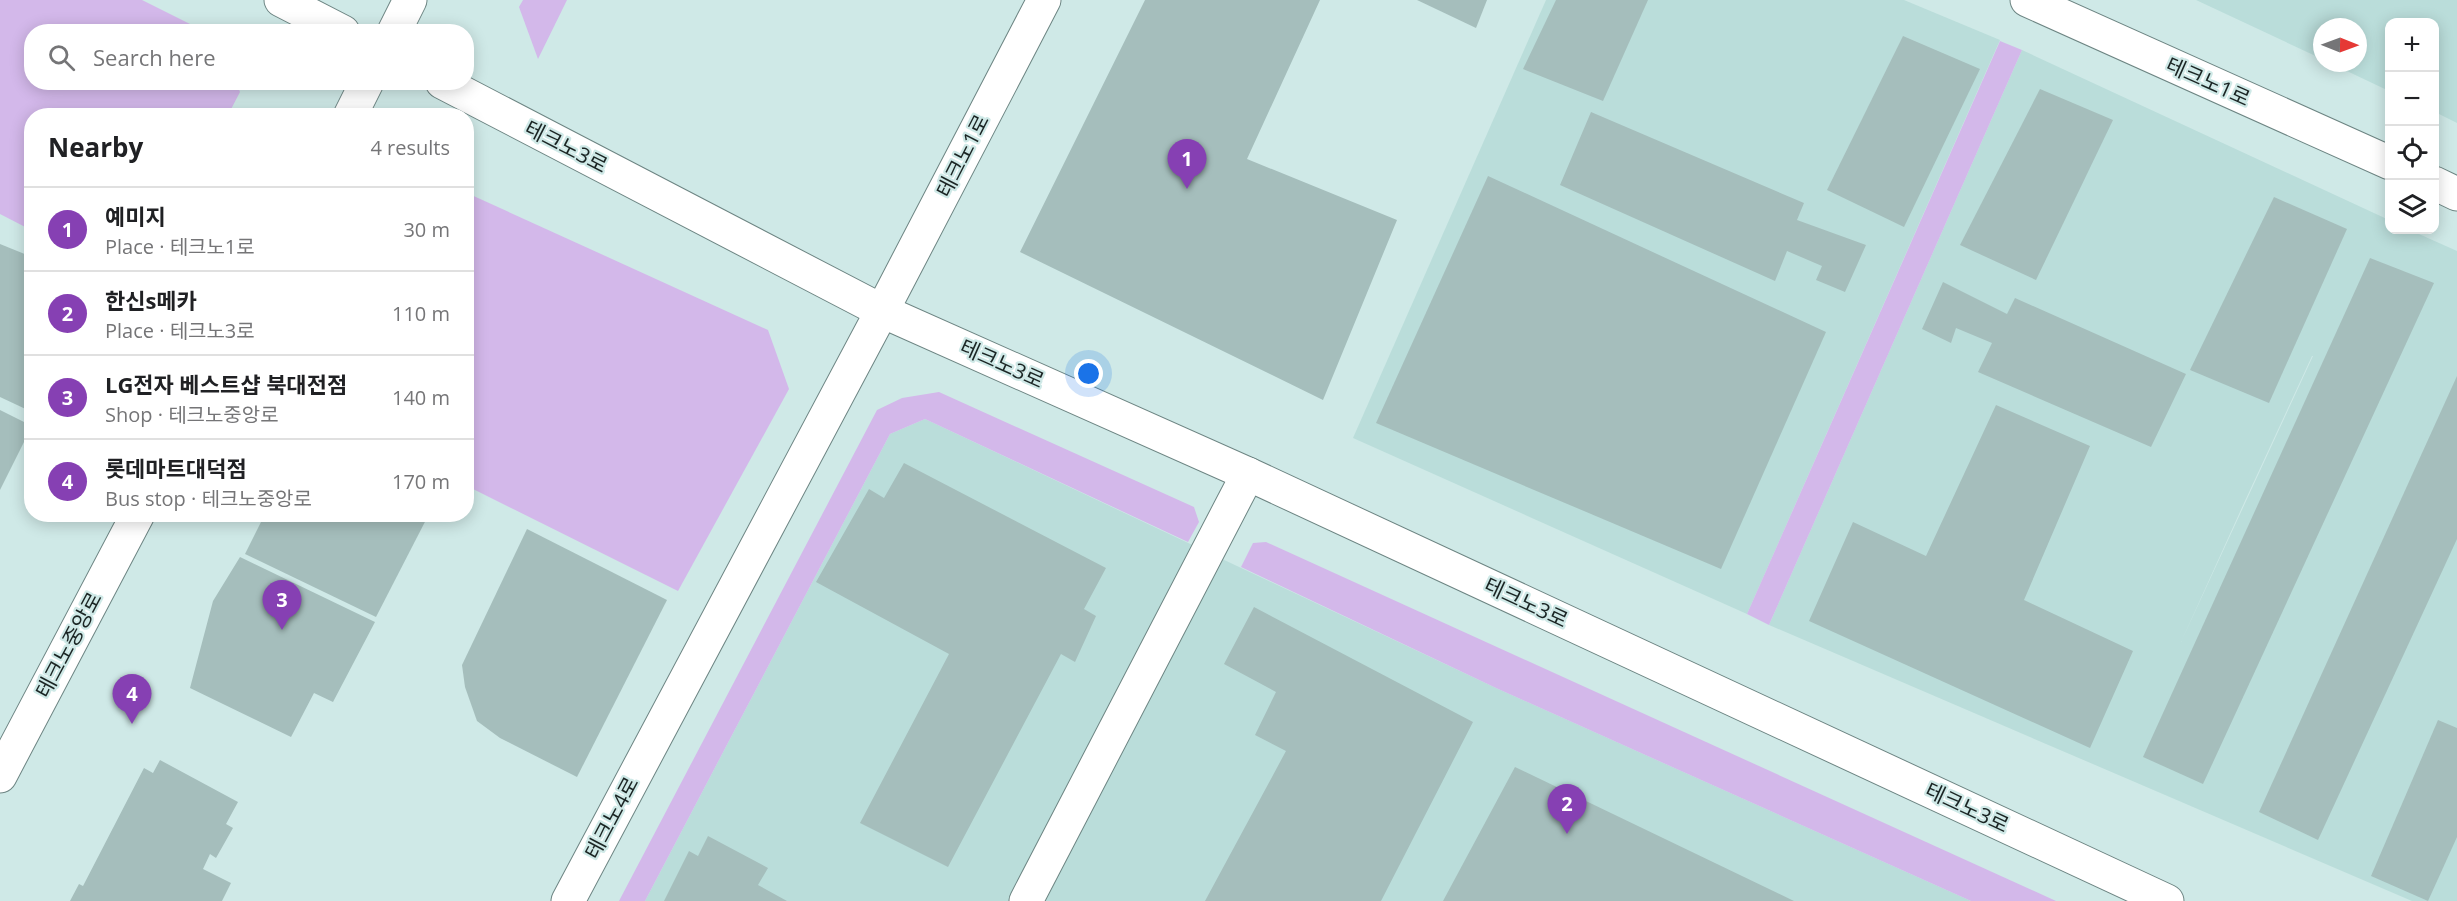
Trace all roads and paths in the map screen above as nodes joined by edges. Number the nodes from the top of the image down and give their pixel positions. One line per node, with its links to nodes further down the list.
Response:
1 (281, 0): 5 (street)
2 (410, 0): 6 (street)
3 (1044, 0): 13 (street, 테크노1로)
4 (2028, 0): 10 (street, 테크노1로)
5 (328, 24)
6 (398, 24)
7 (363, 90): 9 (street)
8 (457, 90): 13 (street, 테크노3로)
9 (354, 108)
10 (2385, 161)
11 (2439, 185): 12 (street)
12 (2457, 194)
13 (882, 311): 14 (street, 테크노3로); 17 (street, 테크노4로)
14 (1248, 474): 18 (street); 19 (street, 테크노3로)
15 (134, 522): 16 (street, 테크노중앙로)
16 (0, 776)
17 (568, 901)
18 (1026, 901)
19 (2167, 901)

